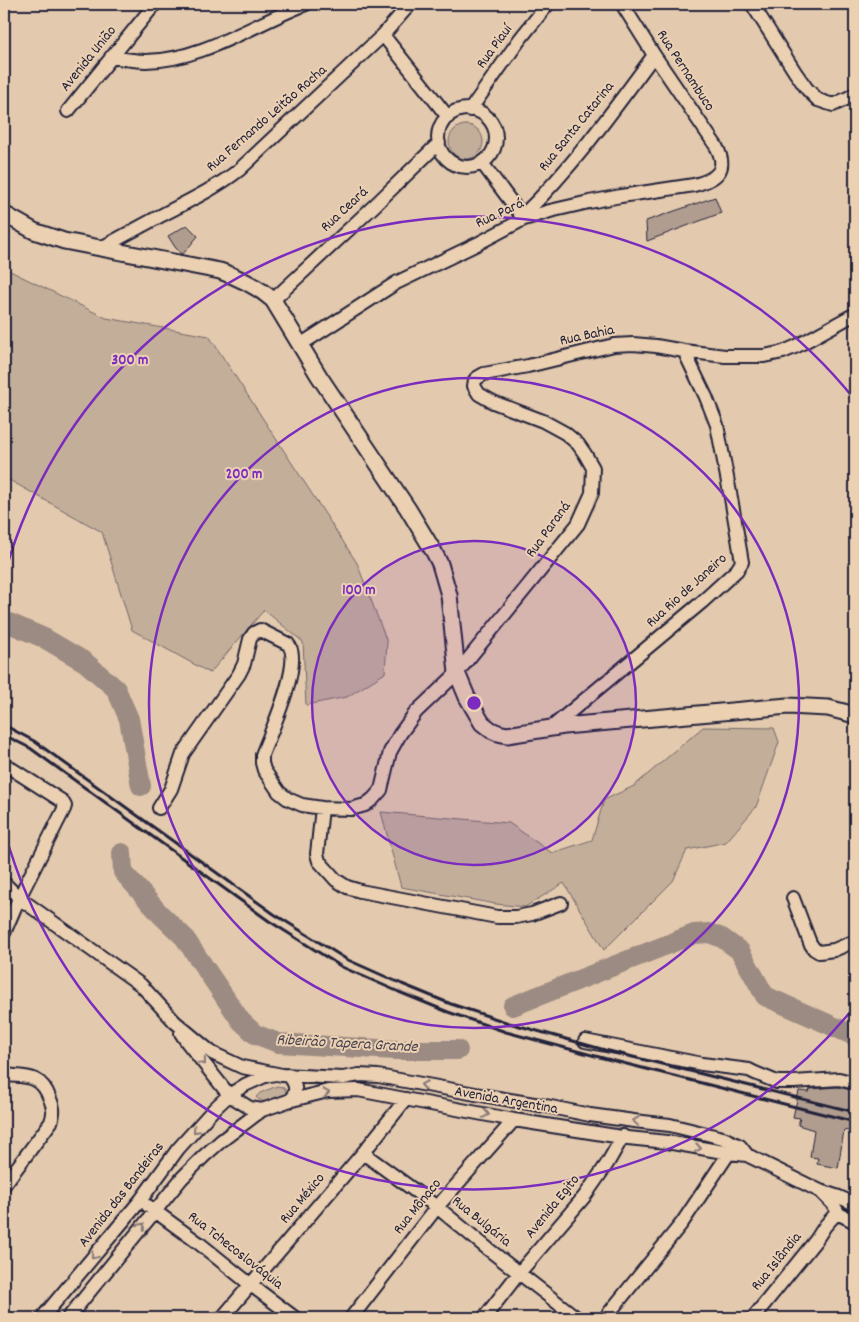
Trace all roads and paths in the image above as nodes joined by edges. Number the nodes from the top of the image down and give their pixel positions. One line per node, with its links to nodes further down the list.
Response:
1 (155, 4): 9 (street, Avenida União)
2 (306, 4): 9 (street)
3 (410, 4): 7 (street, Rua Fernando Leitão Rocha)
4 (548, 4): 11 (street, Rua Piauí)
5 (622, 4): 8 (street, Rua Pernambuco)
6 (752, 4): 10 (street)
7 (383, 35): 13 (street); 19 (street, Rua Fernando Leitão Rocha)
8 (654, 56): 14 (street, Rua Pernambuco); 18 (street, Rua Santa Catarina)
9 (111, 57): 12 (street, Avenida União)
10 (855, 94)
11 (470, 110): 13 (street); 16 (street)
12 (68, 111)
13 (448, 117): 15 (street)
14 (705, 131): 18 (street, Rua Pará)
15 (439, 143): 16 (street); 20 (street, Rua Ceará)
16 (482, 163): 18 (street)
17 (4, 214): 19 (main road)
18 (523, 218): 22 (street, Rua Pará)
19 (101, 248): 20 (main road)
20 (273, 300): 22 (main road)
21 (855, 314): 23 (street, Rua Bahia)
22 (300, 345): 25 (main road)
23 (684, 351): 24 (street, Rua Bahia); 27 (street, Rua Rio de Janeiro)
24 (497, 372): 25 (street, Rua Paraná)
25 (457, 673): 27 (main road); 30 (street)
26 (855, 715): 27 (main road)
27 (552, 727)
28 (4, 764): 32 (street)
29 (158, 808): 30 (street)
30 (322, 808): 34 (street)
31 (4, 883): 32 (street)
32 (19, 898): 35 (street); 37 (street)
33 (793, 898): 36 (street)
34 (562, 902)
35 (4, 933)
36 (855, 941)
37 (175, 1022): 39 (street); 42 (street, one-way to 42)
38 (585, 1041): 41 (street)
39 (283, 1074): 42 (street, Avenida das Bandeiras); 44 (street); 47 (street, Avenida Argentina, one-way to 39)
40 (4, 1075): 55 (street)
41 (855, 1082)
42 (230, 1095): 45 (street); 57 (street, Avenida das Bandeiras, one-way to 57)
43 (406, 1099): 44 (street, Avenida Argentina, one-way to 43); 46 (street, Avenida Argentina, one-way to 46); 52 (street, Rua México)
44 (288, 1101): 45 (street, Avenida Argentina)
45 (262, 1110): 60 (street)
46 (514, 1120): 49 (street, Avenida Argentina); 59 (street, Rua Mônaco)
47 (656, 1123): 48 (street, Avenida Argentina); 50 (street)
48 (670, 1125): 51 (street); 54 (street, Avenida Argentina)
49 (623, 1136): 50 (street, Avenida Argentina); 64 (street, Avenida Egito)
50 (650, 1140): 51 (street, Avenida Argentina)
51 (666, 1142): 53 (street, Avenida Argentina, one-way to 53)
52 (363, 1153): 59 (street, Rua Bulgária); 65 (street, Rua México)
53 (729, 1153): 54 (street, Avenida Argentina); 73 (street)
54 (747, 1155): 56 (street, Avenida Argentina)
55 (5, 1182)
56 (820, 1191): 58 (street); 61 (street); 63 (street)
57 (140, 1201): 60 (street, Rua Tchecoslováquia); 66 (street, Avenida das Bandeiras, one-way to 66)
58 (855, 1204)
59 (437, 1207): 64 (street, Rua Bulgária); 70 (street, Rua Mônaco)
60 (154, 1211): 65 (street, Rua Tchecoslováquia); 67 (street, one-way to 60)
61 (839, 1214): 62 (street); 63 (street, Rua Islândia)
62 (855, 1222)
63 (825, 1226): 74 (street, Rua Islândia)
64 (519, 1273): 71 (street, Avenida Egito); 72 (street, Rua Bulgária)
65 (251, 1285): 68 (street, Rua México); 69 (street, Rua Tchecoslováquia)
66 (42, 1318)
67 (68, 1318)
68 (222, 1318)
69 (295, 1318)
70 (351, 1318)
71 (484, 1318)
72 (577, 1318)
73 (605, 1318)
74 (753, 1318)

